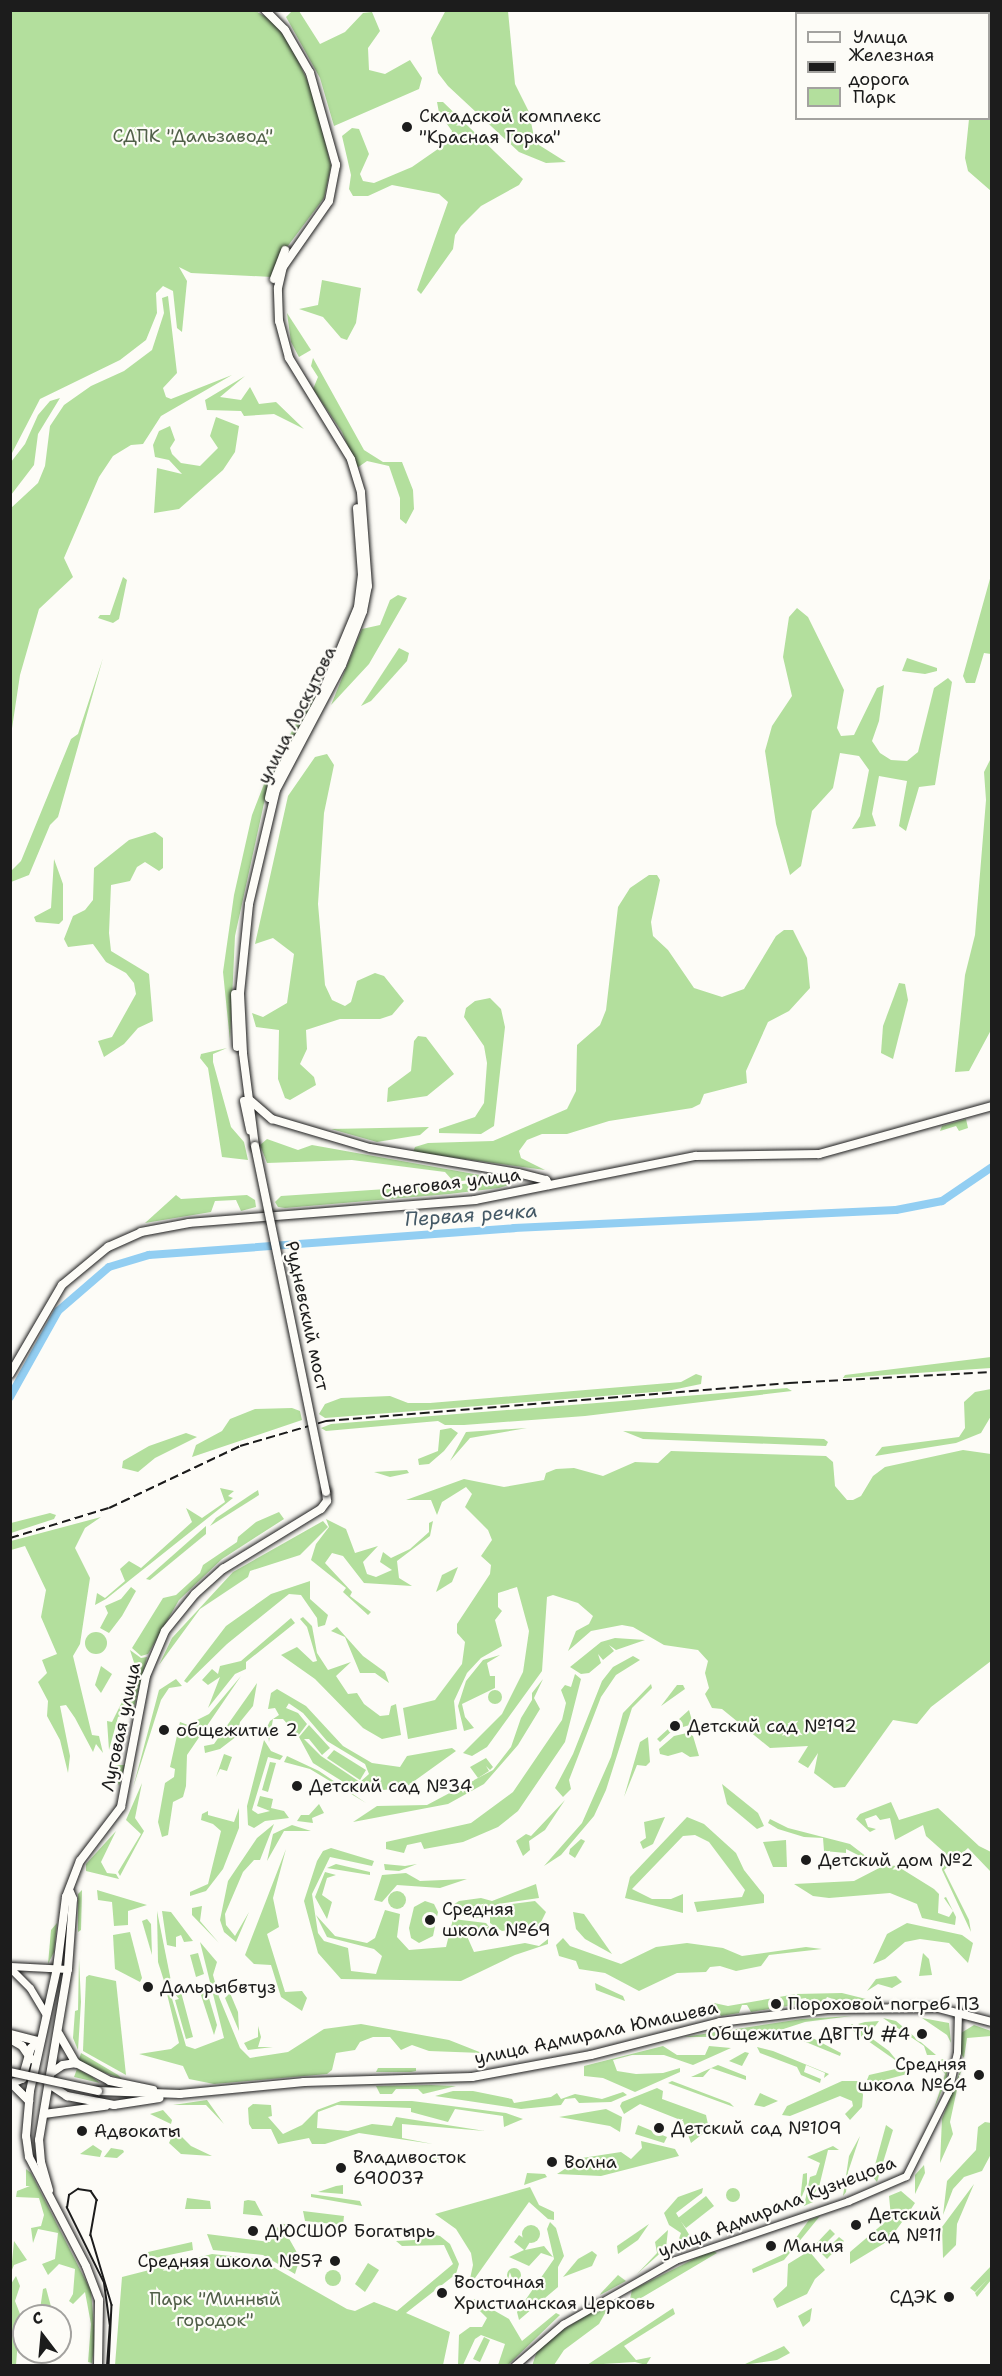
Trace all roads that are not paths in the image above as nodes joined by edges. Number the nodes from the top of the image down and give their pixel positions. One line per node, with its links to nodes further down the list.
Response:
1 (257, 10): 3 (main road)
2 (265, 10): 3 (main road)
3 (286, 359): 4 (main road, улица Лоскутова); 7 (main road, улица Лоскутова)
4 (250, 1098): 6 (main road); 7 (main road, улица Лоскутова)
5 (992, 1106): 9 (main road, Снеговая улица)
6 (272, 1119): 7 (main road); 8 (main road); 9 (main road)
7 (251, 1121): 8 (main road, улица Лоскутова)
8 (255, 1140): 11 (main road, Рудневский мост, bridge)
9 (549, 1185): 10 (main road, Снеговая улица)
10 (10, 1374)
11 (326, 1492): 12 (main road, Луговая улица)
12 (70, 1892): 14 (main road, Луговая улица); 15 (main road, Луговая улица)
13 (10, 1967): 14 (main road); 17 (main road)
14 (57, 1968): 15 (main road); 17 (main road, Луговая улица)
15 (68, 1969): 19 (main road, Луговая улица)
16 (958, 2011): 18 (main road, улица Адмирала Юмашева); 32 (main road, улица Адмирала Юмашева); 40 (main road, улица Адмирала Кузнецова)
17 (45, 2013): 22 (main road, Луговая улица)
18 (992, 2022)
19 (59, 2032): 24 (main road); 26 (main road, Луговая улица)
20 (10, 2034): 22 (main road)
21 (10, 2039): 23 (main road)
22 (39, 2041): 23 (main road, Луговая улица)
23 (32, 2060): 28 (main road); 34 (main road, Луговая улица)
24 (76, 2063): 26 (main road); 27 (main road)
25 (10, 2072): 30 (main road, улица Адмирала Юмашева, bridge)
26 (50, 2074): 29 (main road, Луговая улица)
27 (103, 2078): 30 (main road); 32 (main road)
28 (11, 2083): 34 (main road)
29 (49, 2084): 33 (main road); 37 (main road, Луговая улица)
30 (98, 2091): 31 (main road, улица Адмирала Юмашева)
31 (131, 2094): 32 (main road, улица Адмирала Юмашева); 35 (main road)
32 (180, 2094): 35 (main road)
33 (67, 2096): 35 (main road); 36 (main road)
34 (29, 2101): 38 (main road, Луговая улица)
35 (114, 2105): 36 (main road)
36 (62, 2112): 37 (main road)
37 (44, 2114): 38 (main road, Луговая улица)
38 (50, 2196): 39 (main road, Луговая улица)
39 (98, 2366)
40 (514, 2366)

